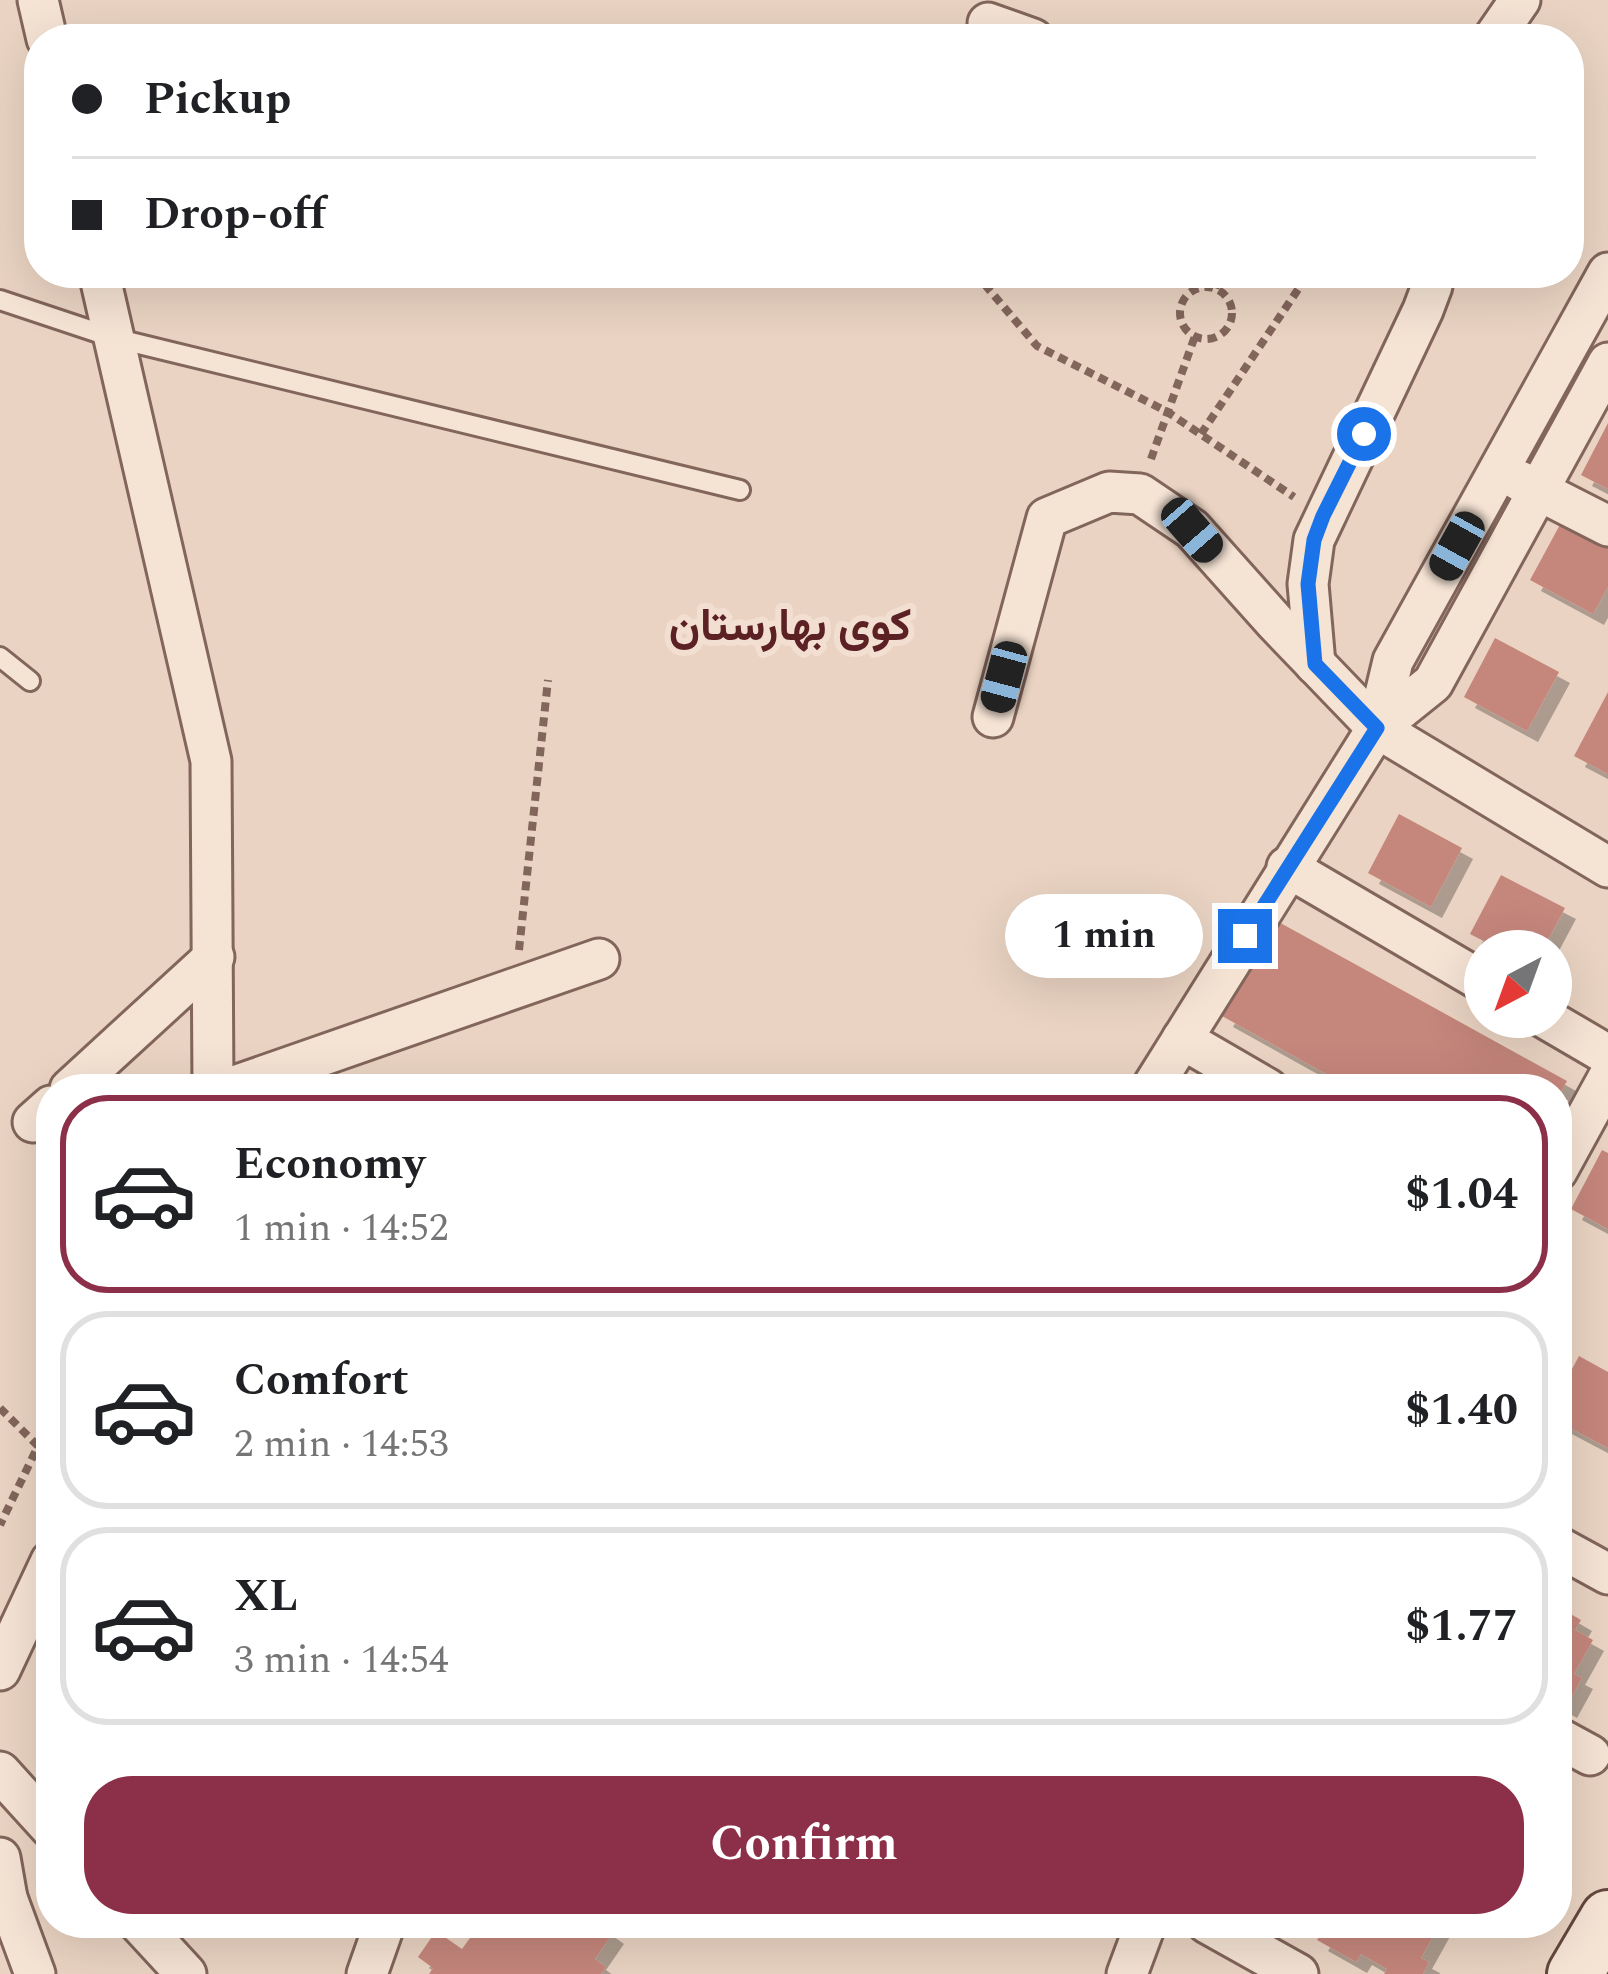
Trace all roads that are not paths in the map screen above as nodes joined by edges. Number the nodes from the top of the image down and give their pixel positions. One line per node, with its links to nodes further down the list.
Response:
1 (1608, 273): 6 (street)
2 (102, 288): 5 (street)
3 (1431, 288): 13 (street)
4 (0, 300): 5 (lane)
5 (114, 338): 9 (lane); 19 (street)
6 (1564, 351): 7 (street); 8 (street)
7 (1606, 370): 10 (street)
8 (1499, 470): 10 (street); 16 (street)
9 (740, 490)
10 (1539, 490): 11 (street); 16 (street)
11 (1608, 526)
12 (0, 657): 14 (lane)
13 (1315, 664): 15 (street); 16 (street)
14 (30, 681)
15 (993, 717)
16 (1377, 728): 17 (street); 18 (street)
17 (1287, 868): 21 (street); 23 (street)
18 (1608, 868)
19 (214, 957): 25 (street); 26 (street)
20 (599, 959): 27 (street)
21 (1464, 971)
22 (1572, 1033): 24 (street)
23 (1182, 1039): 28 (street); 29 (street)
24 (1608, 1054)
25 (86, 1074)
26 (213, 1074)
27 (268, 1074)
28 (1160, 1074)
29 (1242, 1074)
30 (1608, 1078): 31 (street)
31 (1572, 1144)
32 (1572, 1554): 33 (street)
33 (1608, 1574)
34 (36, 1616): 35 (street)
35 (0, 1670)
36 (0, 1772): 37 (street)
37 (36, 1812)
38 (0, 1858): 39 (street)
39 (3, 1905): 45 (street)
40 (1608, 1918): 50 (main road)
41 (153, 1938): 46 (street)
42 (380, 1938): 47 (street)
43 (1140, 1938): 48 (street)
44 (1234, 1938): 49 (street)
45 (35, 1974)
46 (186, 1974)
47 (367, 1974)
48 (1127, 1974)
49 (1298, 1974)
50 (1575, 1974)

